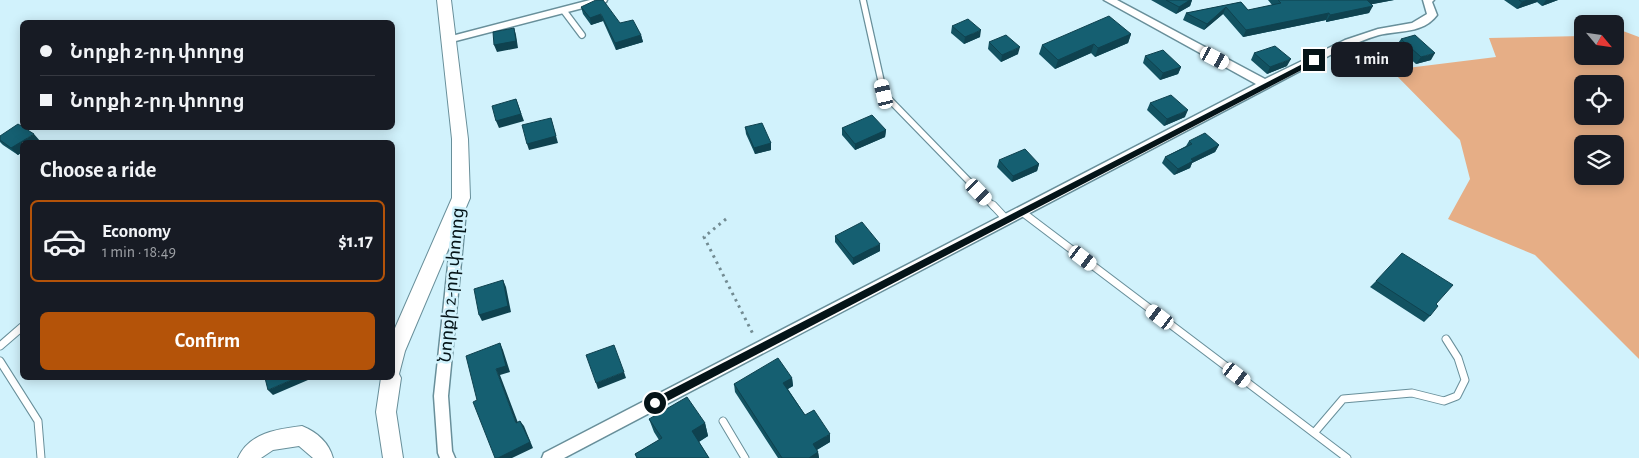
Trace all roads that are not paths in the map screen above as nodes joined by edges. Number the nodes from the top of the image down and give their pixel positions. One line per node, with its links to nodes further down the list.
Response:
1 (444, 0): 8 (main road)
2 (602, 0): 6 (street)
3 (863, 0): 12 (lane)
4 (1109, 0): 9 (street)
5 (1428, 0): 9 (street)
6 (564, 11): 7 (lane); 8 (street)
7 (582, 35)
8 (448, 40): 10 (main road)
9 (1265, 84): 11 (street)
10 (461, 198): 16 (main road, Նորքի 2-րդ փողոց); 25 (street, Նորքի 2-րդ փողոց)
11 (1022, 212): 12 (street); 20 (lane)
12 (1006, 219): 26 (street)
13 (20, 329): 15 (lane)
14 (1446, 339): 20 (lane)
15 (0, 346)
16 (395, 351)
17 (0, 361): 21 (lane)
18 (391, 380): 24 (main road)
19 (723, 421): 27 (lane)
20 (1314, 433): 28 (lane)
21 (41, 458)
22 (248, 458): 23 (main road)
23 (323, 458)
24 (392, 458)
25 (448, 458)
26 (549, 458)
27 (745, 458)
28 (1347, 458)

